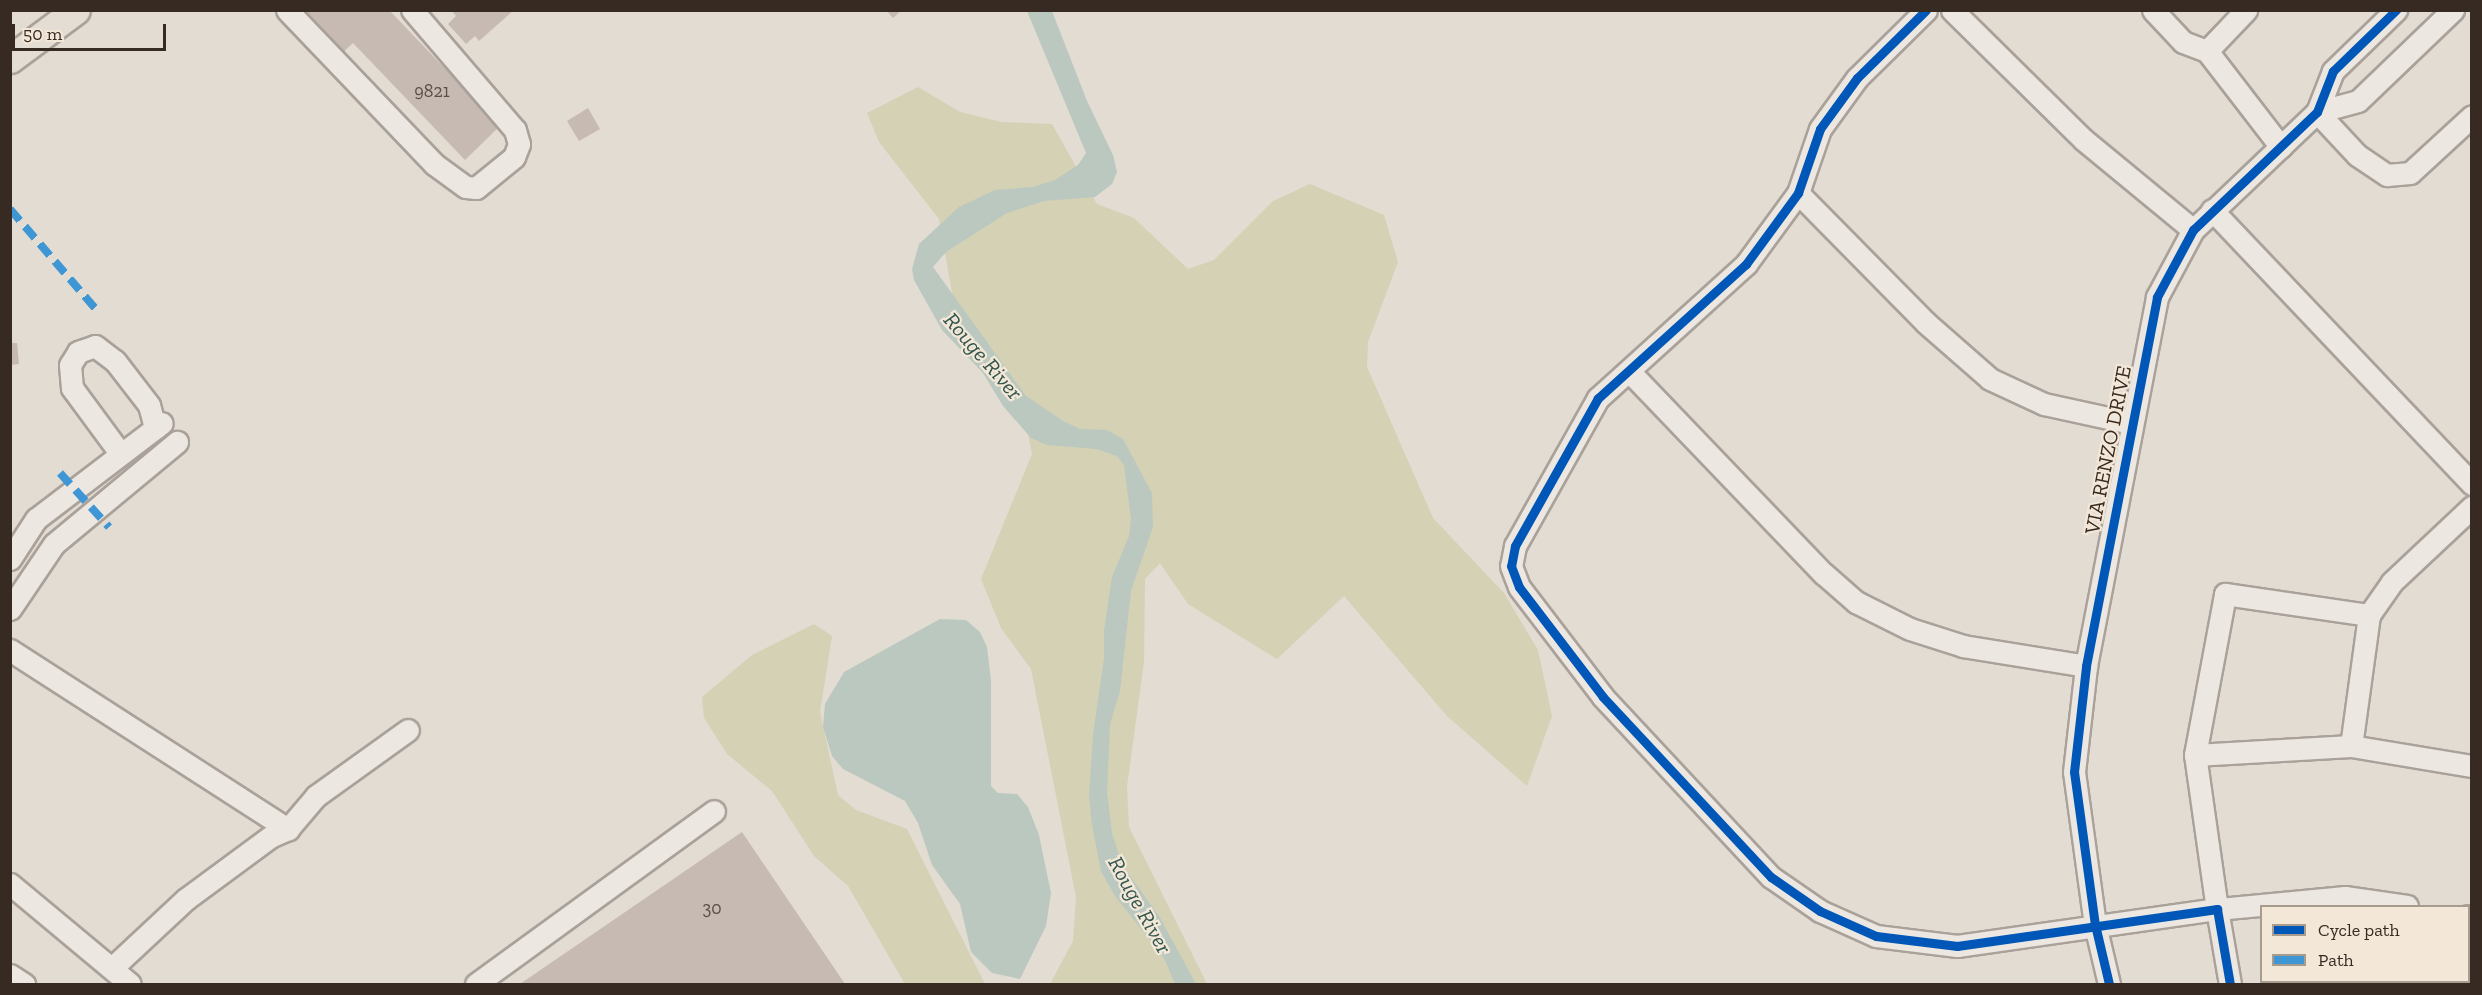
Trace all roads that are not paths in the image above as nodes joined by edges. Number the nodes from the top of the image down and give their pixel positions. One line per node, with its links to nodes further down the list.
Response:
1 (76, 10): 11 (main road)
2 (287, 10): 3 (street)
3 (412, 10)
4 (1926, 10): 15 (street)
5 (1952, 10): 17 (street)
6 (2153, 10): 10 (street)
7 (2246, 10): 10 (street)
8 (2396, 10): 12 (street, VIA RENZO DRIVE)
9 (2453, 10): 12 (street, VIA RENZO DRIVE)
10 (2207, 51): 14 (street)
11 (10, 59)
12 (2318, 112): 13 (street); 14 (street, VIA RENZO DRIVE)
13 (2472, 116)
14 (2281, 147): 16 (street, VIA RENZO DRIVE)
15 (1798, 193): 18 (street); 19 (street)
16 (2212, 210): 17 (street, VIA RENZO DRIVE); 22 (street)
17 (2193, 230): 19 (street, VIA RENZO DRIVE)
18 (1629, 371): 28 (street); 38 (street)
19 (2131, 423): 28 (street, VIA RENZO DRIVE)
20 (177, 442): 25 (street)
21 (120, 453): 21 (street); 24 (street)
22 (2472, 484)
23 (2472, 507): 26 (street)
24 (10, 559)
25 (10, 609)
26 (2369, 615): 30 (street); 31 (street)
27 (10, 650): 34 (street)
28 (2086, 666): 38 (street, VIA RENZO DRIVE)
29 (408, 730): 34 (street)
30 (2351, 746): 31 (street); 32 (street)
31 (2195, 755): 37 (street)
32 (2472, 766)
33 (714, 811): 43 (street)
34 (288, 829): 39 (street)
35 (10, 884): 39 (street)
36 (2400, 905): 37 (street)
37 (2217, 909): 38 (street); 45 (street)
38 (2095, 925): 44 (street, VIA RENZO DRIVE)
39 (113, 968): 42 (street)
40 (10, 975): 41 (street)
41 (24, 984)
42 (130, 984)
43 (476, 984)
44 (2109, 984)
45 (2230, 984)

